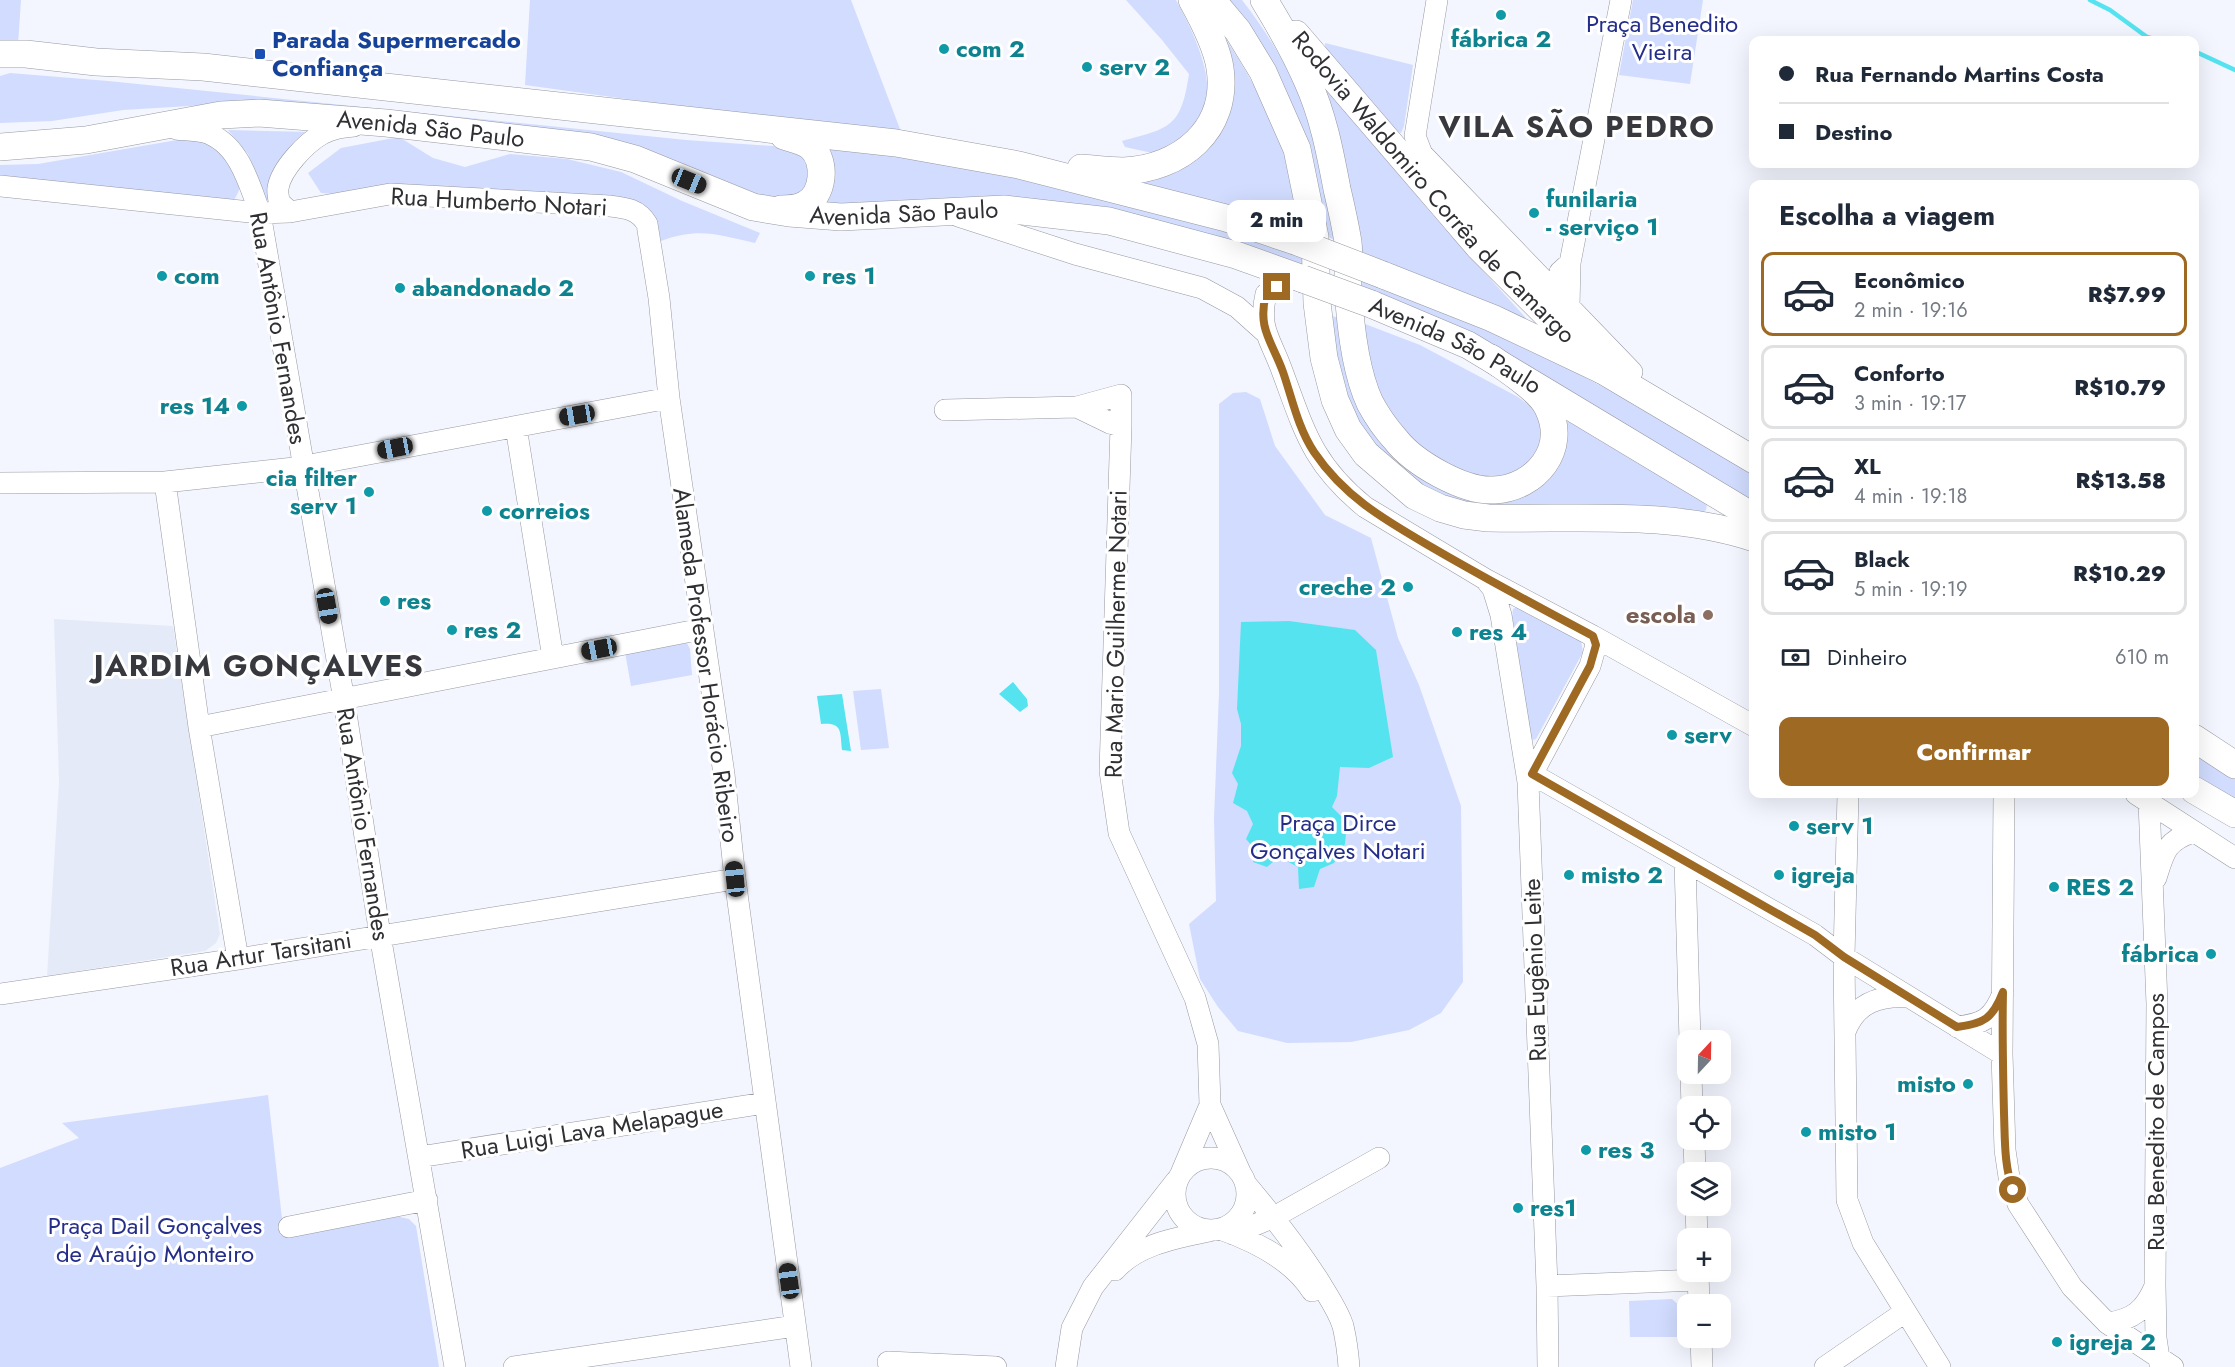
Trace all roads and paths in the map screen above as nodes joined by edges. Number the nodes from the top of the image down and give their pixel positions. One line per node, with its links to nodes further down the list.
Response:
1 (1192, 0): 13 (main road)
2 (1212, 0): 21 (main road, Rodovia Waldomiro Corrêa de Camargo)
3 (1265, 0): 27 (main road, Rodovia Waldomiro Corrêa de Camargo); 28 (main road, Rodovia Waldomiro Corrêa de Camargo)
4 (1437, 0): 22 (street)
5 (1621, 0): 20 (street)
6 (0, 54): 7 (main road, Avenida São Paulo)
7 (165, 65): 8 (main road); 10 (main road, Avenida São Paulo)
8 (0, 66)
9 (386, 123): 11 (main road, Avenida São Paulo); 15 (main road, Avenida São Paulo); 16 (street, Rua Antônio Fernandes)
10 (728, 125): 13 (main road, Avenida São Paulo); 15 (main road)
11 (161, 127): 12 (main road, Avenida São Paulo); 18 (street, Rua Antônio Fernandes)
12 (2, 146)
13 (1018, 165): 28 (main road, Avenida São Paulo, bridge)
14 (0, 186): 18 (street, Rua Humberto Notari)
15 (753, 207): 17 (main road, Avenida São Paulo)
16 (290, 212): 18 (street, Rua Humberto Notari); 19 (street, Rua Humberto Notari)
17 (930, 212): 21 (main road, Avenida São Paulo); 24 (street)
18 (260, 213): 35 (street, Rua Antônio Fernandes)
19 (641, 214): 29 (street, Alameda Professor Horácio Ribeiro)
20 (1570, 263): 22 (street); 25 (street)
21 (1305, 276): 23 (street); 27 (main road, Avenida São Paulo, bridge); 39 (main road, Rodovia Waldomiro Corrêa de Camargo)
22 (1546, 284): 25 (street)
23 (1266, 294): 24 (street); 26 (street)
24 (1237, 307): 26 (street)
25 (1569, 307): 28 (street)
26 (1266, 333): 40 (street)
27 (1491, 358): 38 (main road, Avenida São Paulo)
28 (1617, 374): 34 (main road, Avenida São Paulo)
29 (669, 398): 33 (street); 41 (street, Alameda Professor Horácio Ribeiro)
30 (1077, 407): 31 (street); 32 (street); 32 (street, Rua Mario Guilherme Notari)
31 (945, 410)
32 (1121, 426): 71 (street, Rua Mario Guilherme Notari)
33 (516, 427): 35 (street); 43 (street)
34 (1749, 457)
35 (302, 466): 36 (street); 44 (street, Rua Antônio Fernandes)
36 (165, 482): 37 (street); 46 (street)
37 (0, 483)
38 (1749, 514)
39 (1749, 537)
40 (1485, 579): 42 (street); 49 (street, Rua Eugênio Leite)
41 (702, 629): 43 (street); 58 (street, Alameda Professor Horácio Ribeiro)
42 (1593, 636): 45 (street); 49 (street)
43 (553, 658): 44 (street)
44 (344, 700): 46 (street); 60 (street, Rua Antônio Fernandes)
45 (1749, 723)
46 (199, 727): 62 (street)
47 (2199, 741): 48 (main road)
48 (2235, 765)
49 (1529, 779): 57 (street); 82 (street, Rua Eugênio Leite)
50 (2199, 793): 54 (main road)
51 (1848, 798): 61 (street)
52 (2004, 798): 63 (street)
53 (2142, 798): 55 (street); 59 (street, Rua Benedito de Campos)
54 (2235, 814)
55 (2193, 832): 56 (street); 59 (street, Rua Benedito de Campos)
56 (2235, 858)
57 (1685, 862): 61 (street); 67 (street)
58 (735, 879): 60 (street, Rua Artur Tarsitani); 70 (street, Alameda Professor Horácio Ribeiro)
59 (2153, 887): 81 (street, Rua Benedito de Campos)
60 (380, 935): 62 (street, Rua Artur Tarsitani); 72 (street, Rua Antônio Fernandes)
61 (1844, 957): 65 (street); 68 (street)
62 (238, 959): 64 (street, Rua Artur Tarsitani)
63 (2003, 992): 66 (street); 69 (street)
64 (0, 994)
65 (1909, 997): 66 (street); 68 (street)
66 (1957, 1027): 69 (street)
67 (1690, 1030)
68 (1845, 1032): 83 (street)
69 (2002, 1054): 84 (street)
70 (764, 1103): 72 (street, Rua Luigi Lava Melapague); 85 (street, Alameda Professor Horácio Ribeiro)
71 (1210, 1105): 74 (street, Rua Mario Guilherme Notari); 75 (street, Rua Mario Guilherme Notari)
72 (419, 1157): 76 (street, Rua Antônio Fernandes)
73 (1379, 1158): 77 (street)
74 (1178, 1177): 75 (street, Rua Mario Guilherme Notari); 79 (street, Rua Mario Guilherme Notari); 86 (street, Rua Mario Guilherme Notari)
75 (1243, 1179): 77 (street, Rua Mario Guilherme Notari); 79 (street, Rua Mario Guilherme Notari)
76 (427, 1200): 78 (street); 90 (street, Rua Antônio Fernandes)
77 (1274, 1217): 79 (street); 96 (street, Rua Mario Guilherme Notari)
78 (289, 1227)
79 (1222, 1231): 86 (street, Rua Mario Guilherme Notari); 95 (street, Rua Mario Guilherme Notari)
80 (1677, 1277): 82 (street)
81 (2155, 1285): 84 (street, Rua Benedito de Campos); 89 (street, Rua Benedito de Campos)
82 (1548, 1286): 97 (street, Rua Eugênio Leite)
83 (1905, 1312): 99 (street); 100 (street)
84 (2107, 1323): 89 (street)
85 (795, 1326): 91 (street); 92 (street, Alameda Professor Horácio Ribeiro)
86 (1072, 1328): 94 (street, Rua Mario Guilherme Notari)
87 (1701, 1348): 98 (street)
88 (888, 1362): 93 (street)
89 (2164, 1364)
90 (455, 1367)
91 (514, 1367)
92 (801, 1367)
93 (996, 1367)
94 (1066, 1367)
95 (1341, 1367)
96 (1348, 1367)
97 (1548, 1367)
98 (1702, 1367)
99 (1825, 1367)
100 (1940, 1367)

